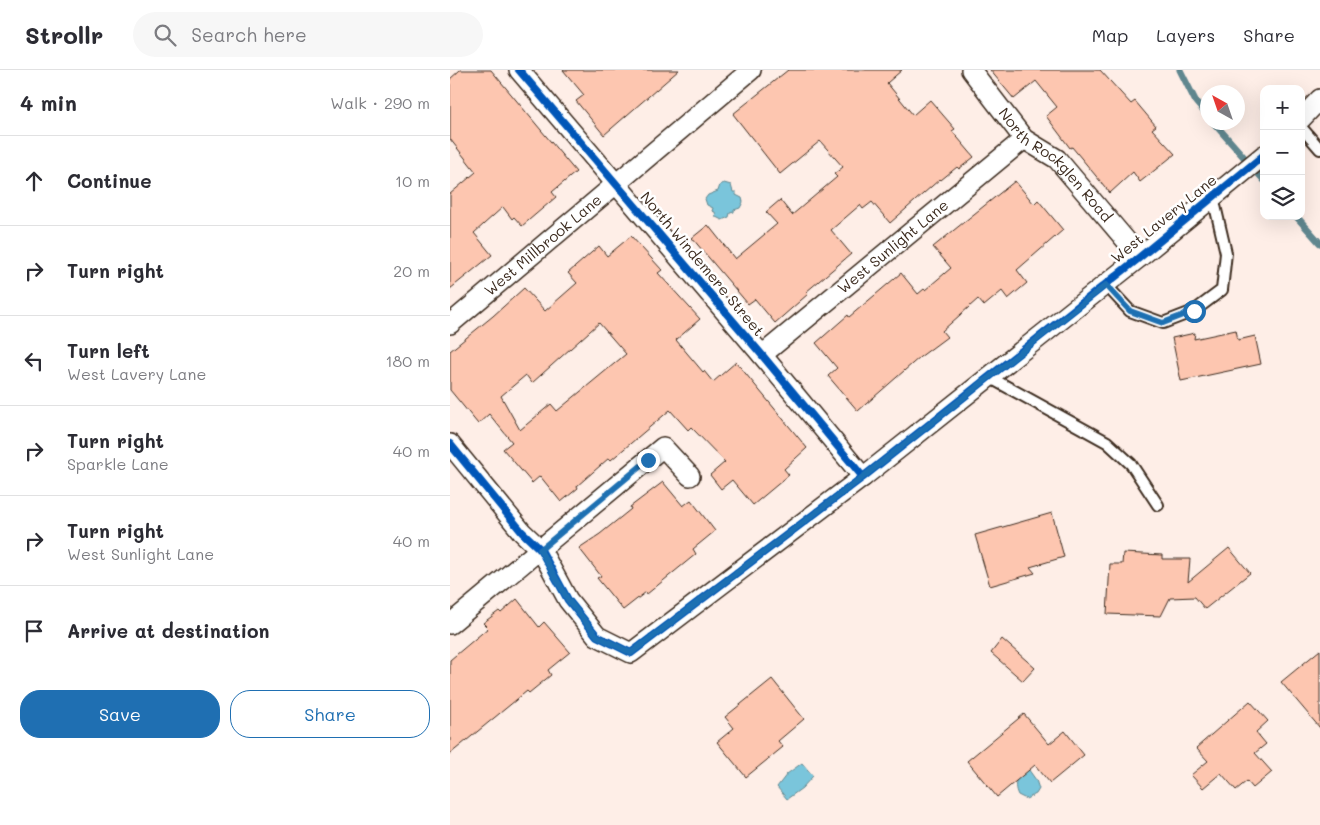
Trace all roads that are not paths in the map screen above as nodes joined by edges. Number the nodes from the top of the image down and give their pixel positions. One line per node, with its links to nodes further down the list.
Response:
1 (751, 70): 10 (street, West Millbrook Lane)
2 (971, 70): 7 (street, North Rockglen Road)
3 (528, 73): 10 (street, North Windemere Street)
4 (1320, 99): 5 (street)
5 (1305, 115)
6 (1303, 130): 8 (lane)
7 (1024, 139): 12 (street, North Rockglen Road); 15 (street, West Sunlight Lane)
8 (1320, 150)
9 (1260, 159): 11 (street, West Lavery Lane)
10 (615, 183): 14 (street, West Millbrook Lane); 15 (street, North Windemere Street)
11 (1213, 197): 12 (street, West Lavery Lane); 13 (lane)
12 (1140, 257): 13 (street, West Lavery Lane)
13 (1106, 285): 16 (street, West Lavery Lane)
14 (450, 324)
15 (762, 356): 19 (street, North Windemere Street)
16 (989, 377): 19 (street, West Lavery Lane); 20 (lane)
17 (450, 444): 21 (street)
18 (690, 476): 21 (street)
19 (863, 477): 21 (street, West Lavery Lane)
20 (1158, 505)
21 (540, 550): 22 (street)
22 (450, 624)

